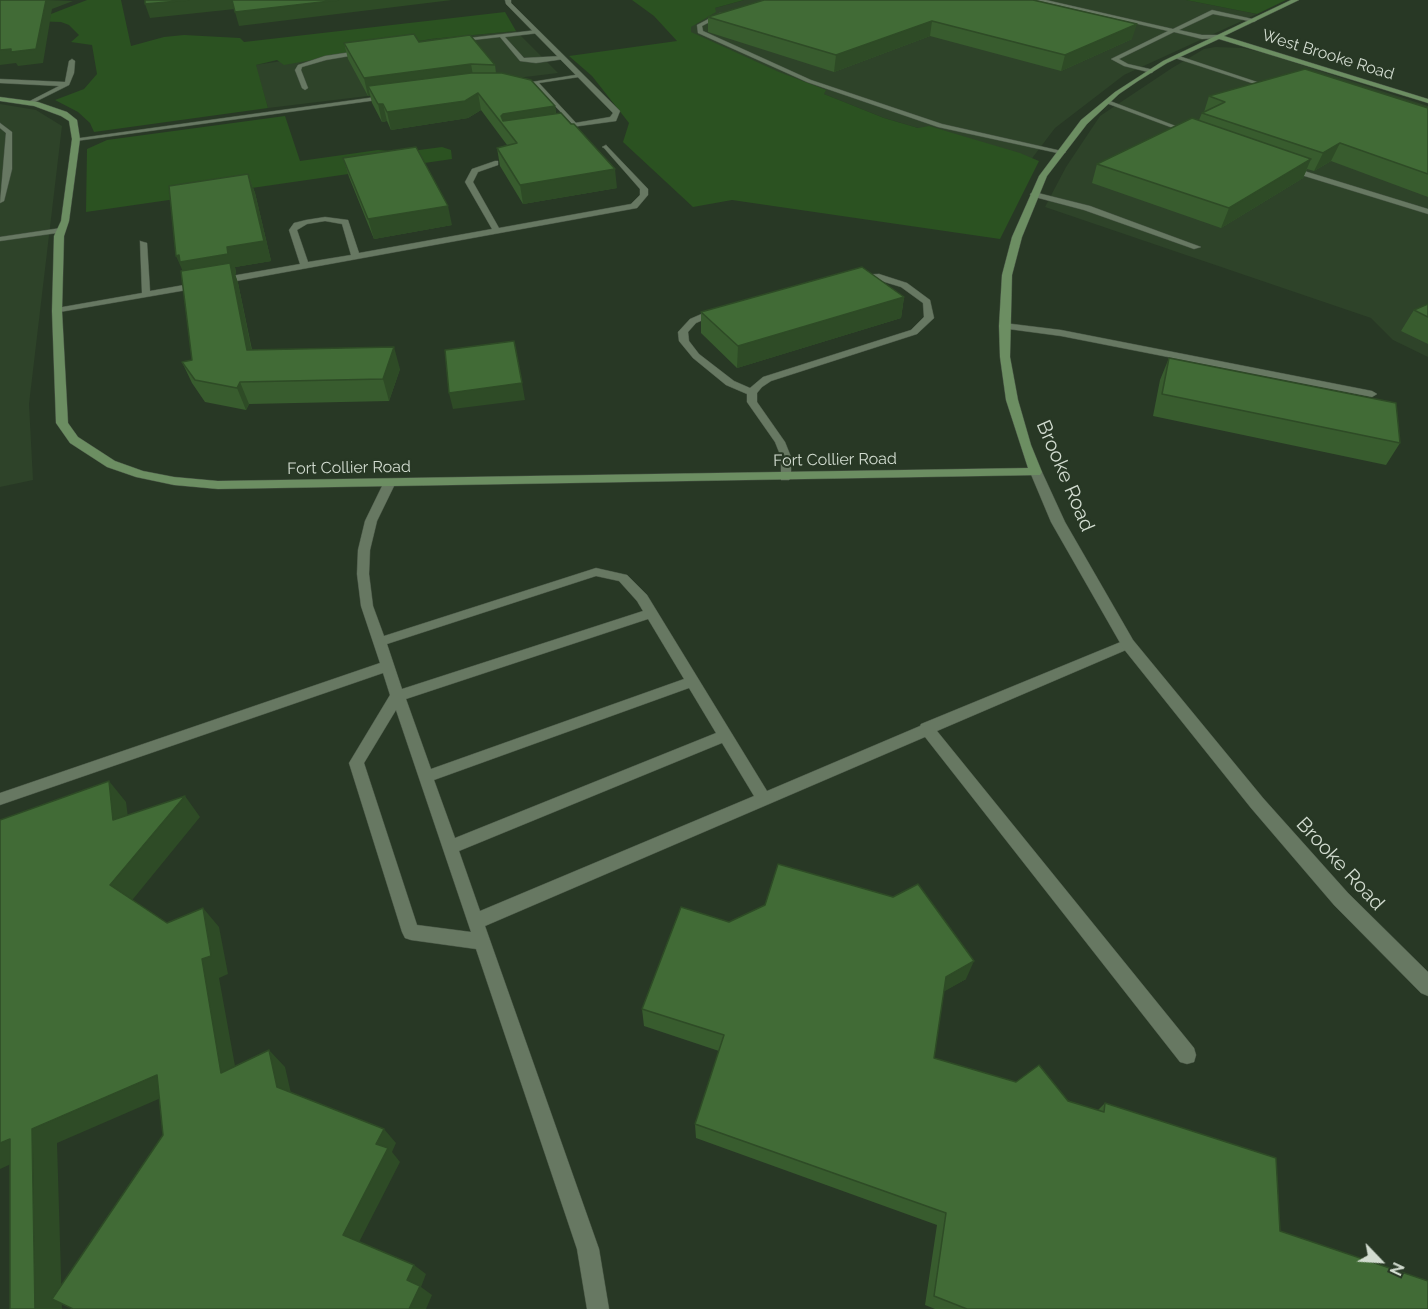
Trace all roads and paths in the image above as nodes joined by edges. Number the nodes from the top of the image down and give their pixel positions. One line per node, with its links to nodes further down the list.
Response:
1 (508, 0): 7 (street)
2 (1039, 0): 6 (lane)
3 (1296, 0): 5 (street, Brooke Road)
4 (726, 13): 34 (lane)
5 (1254, 20): 6 (lane); 9 (street, Brooke Road)
6 (1173, 31): 9 (lane); 15 (lane)
7 (537, 32): 8 (lane); 13 (street)
8 (501, 35): 10 (lane); 13 (lane)
9 (1219, 37): 12 (street, Brooke Road); 25 (street, West Brooke Road)
10 (447, 41)
11 (374, 50): 21 (lane)
12 (1177, 57): 15 (street, Brooke Road); 22 (lane)
13 (562, 58): 16 (street)
14 (72, 61): 19 (lane)
15 (1152, 70): 26 (street, Brooke Road)
16 (579, 75): 18 (lane); 29 (street)
17 (0, 81): 19 (lane)
18 (536, 82): 20 (lane); 29 (lane)
19 (67, 84): 27 (lane)
20 (509, 86)
21 (305, 88)
22 (1272, 88)
23 (404, 95): 32 (lane)
24 (0, 99): 27 (street)
25 (1428, 100)
26 (1108, 102): 31 (lane); 34 (street, Brooke Road)
27 (29, 103): 32 (street)
28 (0, 125): 38 (lane)
29 (575, 125): 30 (lane)
30 (564, 127)
31 (1198, 135)
32 (76, 139): 40 (street, Fort Collier Road)
33 (606, 147): 41 (lane)
34 (1062, 152): 37 (street, Brooke Road)
35 (495, 163): 41 (lane)
36 (1275, 164): 39 (lane)
37 (1034, 194): 44 (lane); 51 (street, Brooke Road)
38 (0, 201)
39 (1428, 212)
40 (61, 230): 42 (lane); 50 (street, Fort Collier Road)
41 (497, 231): 45 (lane)
42 (0, 239)
43 (143, 243): 48 (lane)
44 (1197, 247)
45 (356, 257): 46 (lane); 46 (lane)
46 (305, 266): 48 (lane)
47 (847, 280): 52 (lane)
48 (146, 294): 50 (lane)
49 (731, 307): 52 (lane)
50 (57, 311): 56 (street, Fort Collier Road)
51 (1004, 326): 53 (lane); 54 (street, Brooke Road)
52 (752, 393): 55 (lane)
53 (1372, 394)
54 (1036, 472): 55 (street, Fort Collier Road); 59 (street, Brooke Road)
55 (785, 478): 56 (street, Fort Collier Road)
56 (389, 484): 58 (lane)
57 (651, 613): 58 (lane); 61 (lane); 62 (lane)
58 (379, 642): 60 (lane)
59 (1128, 644): 63 (lane); 71 (street, Brooke Road)
60 (387, 666): 62 (lane); 67 (lane)
61 (693, 681): 64 (lane); 65 (lane)
62 (397, 696): 65 (lane); 70 (lane)
63 (926, 728): 66 (lane); 72 (lane)
64 (725, 735): 66 (lane); 68 (lane)
65 (426, 777): 68 (lane)
66 (763, 798): 69 (lane)
67 (0, 799)
68 (451, 847): 69 (lane)
69 (477, 921): 70 (lane)
70 (484, 942): 73 (lane)
71 (1428, 986)
72 (1186, 1055)
73 (598, 1309)

